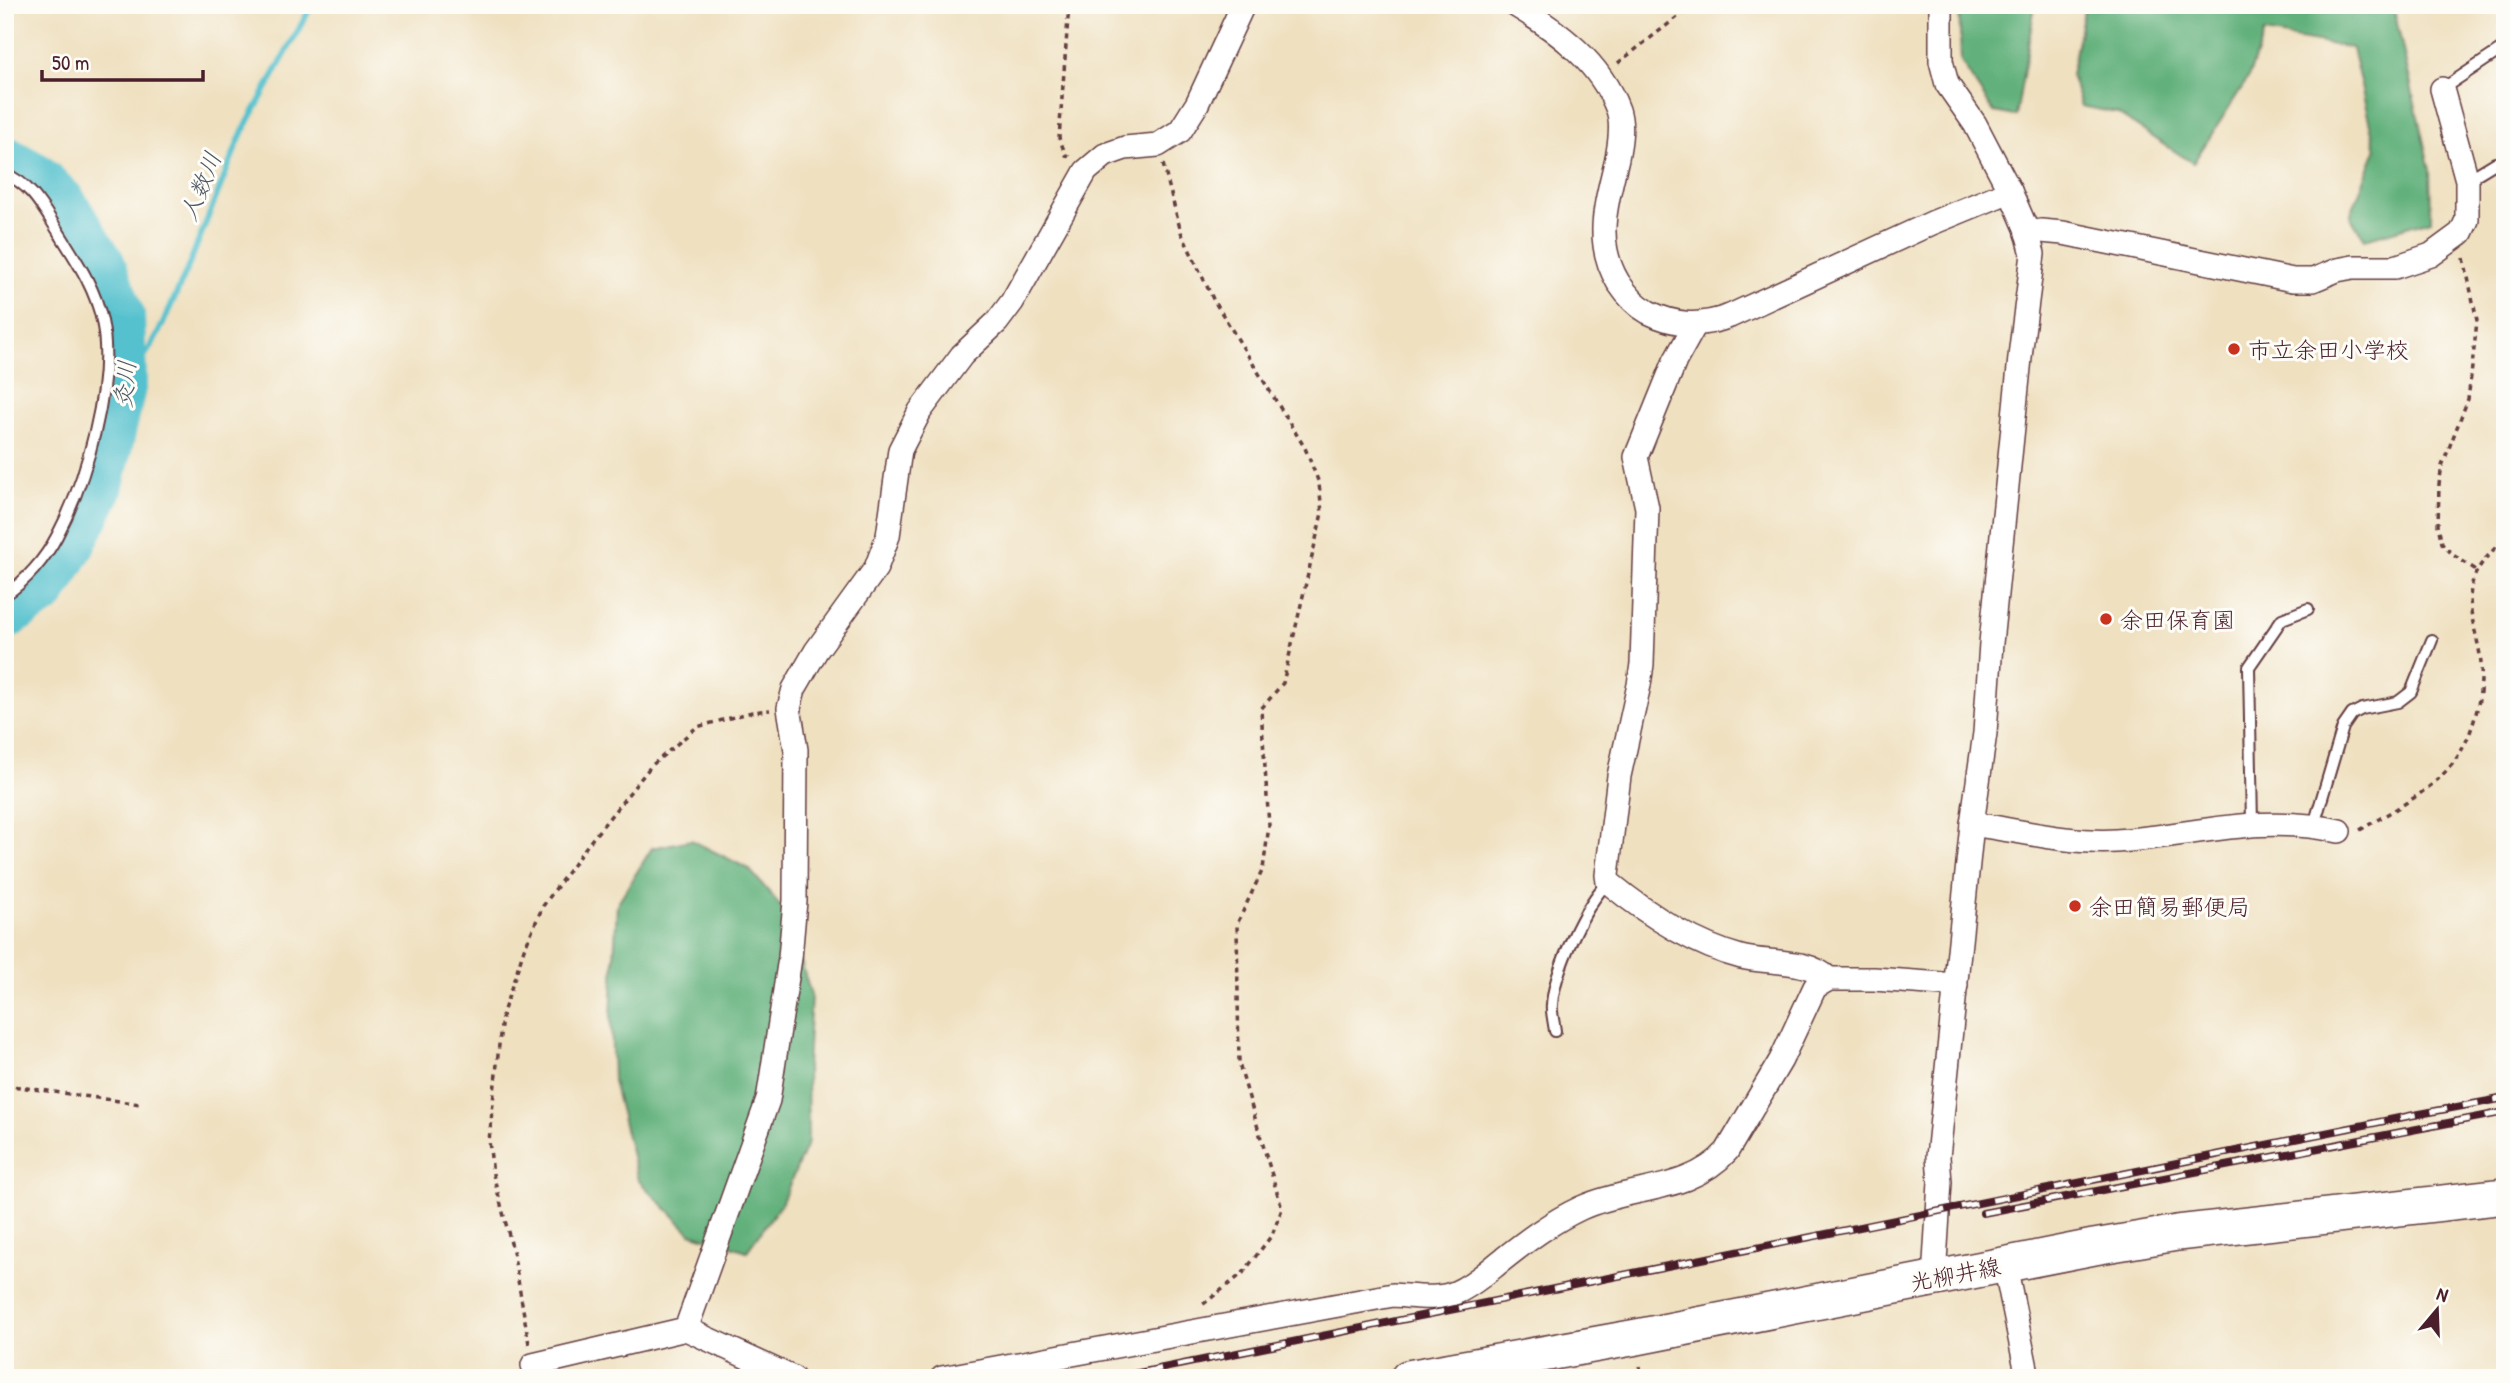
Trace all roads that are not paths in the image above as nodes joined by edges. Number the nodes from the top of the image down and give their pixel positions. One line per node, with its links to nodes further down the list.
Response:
1 (1243, 5): 26 (street)
2 (1515, 5): 11 (street)
3 (1941, 5): 9 (street)
4 (2505, 47): 5 (lane)
5 (2442, 89): 8 (street)
6 (2505, 161): 8 (lane)
7 (5, 174): 12 (lane)
8 (2468, 180): 10 (street)
9 (2010, 191): 10 (street); 11 (street)
10 (2027, 233): 15 (street)
11 (1696, 325): 19 (street)
12 (5, 595)
13 (2308, 609): 16 (lane)
14 (2432, 640): 17 (lane)
15 (1972, 824): 16 (street); 21 (street)
16 (2252, 824): 17 (street)
17 (2314, 825): 18 (street)
18 (2339, 831)
19 (1608, 882): 20 (street); 22 (lane)
20 (1829, 979): 21 (street); 29 (street)
21 (1956, 985): 25 (street)
22 (1555, 1031)
23 (2505, 1196): 24 (main road, 光柳井線)
24 (2006, 1265): 25 (main road, 光柳井線); 31 (street)
25 (1934, 1278): 30 (main road, 光柳井線)
26 (686, 1329): 27 (street); 28 (street)
27 (533, 1366)
28 (793, 1378)
29 (942, 1378)
30 (1408, 1378)
31 (2028, 1378)

